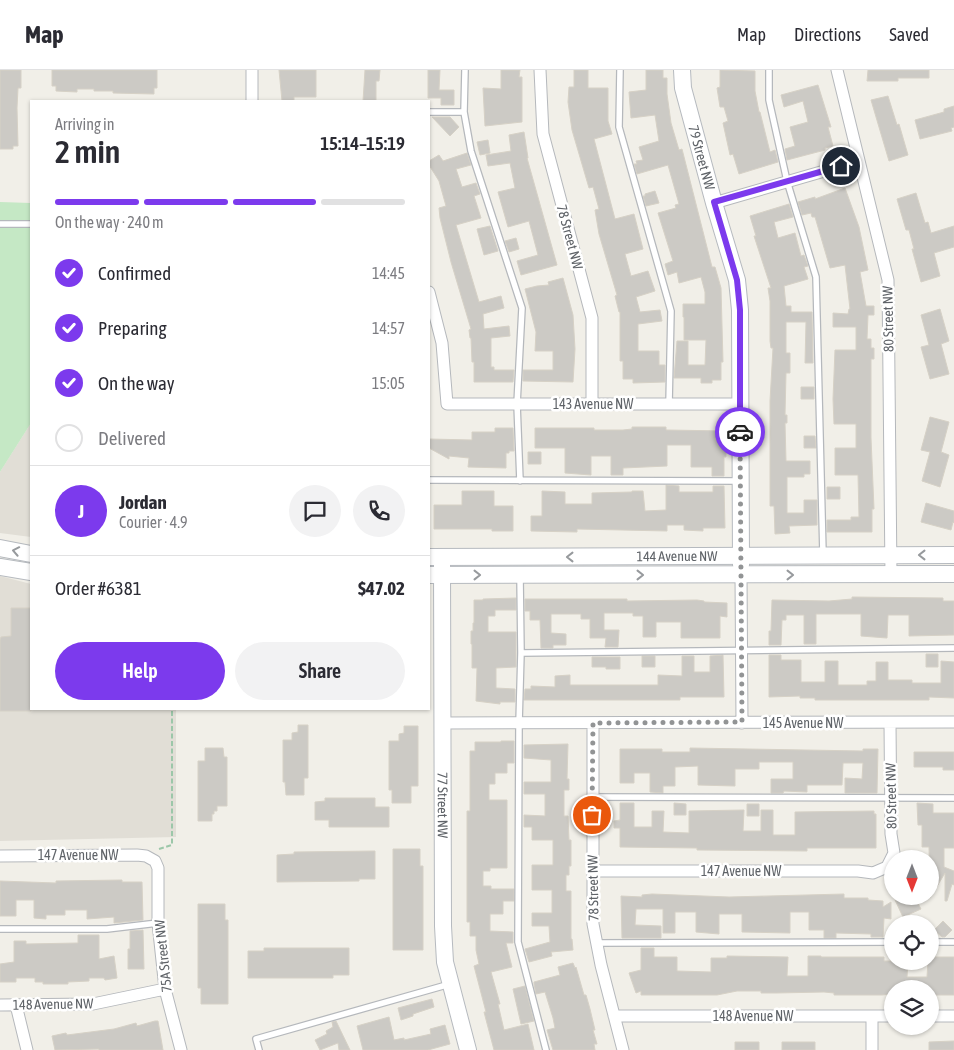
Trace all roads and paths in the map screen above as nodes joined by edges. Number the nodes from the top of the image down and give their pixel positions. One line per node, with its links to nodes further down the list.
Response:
1 (252, 70): 8 (street)
2 (466, 70): 10 (lane)
3 (540, 70): 18 (street, 78 Street NW)
4 (620, 70): 19 (lane)
5 (682, 70): 13 (street, 79 Street NW)
6 (769, 70): 12 (lane)
7 (837, 70): 11 (street, 80 Street NW)
8 (252, 100)
9 (430, 112): 10 (lane)
10 (464, 112): 17 (lane)
11 (859, 161): 12 (street); 26 (street, 80 Street NW)
12 (787, 181): 13 (street); 29 (lane)
13 (714, 202): 20 (street, 79 Street NW)
14 (0, 224): 15 (lane)
15 (30, 224)
16 (430, 296): 17 (street, 143 Avenue NW)
17 (517, 404): 18 (street, 143 Avenue NW); 22 (lane)
18 (592, 404): 19 (street, 143 Avenue NW)
19 (669, 404): 20 (street, 143 Avenue NW)
20 (740, 404): 23 (street, 79 Street NW)
21 (430, 480): 22 (lane)
22 (520, 481): 23 (lane)
23 (741, 482): 28 (street, 79 Street NW)
24 (0, 548): 25 (street, one-way to 24)
25 (30, 554)
26 (891, 555): 27 (street, 144 Avenue NW, one-way to 26); 29 (street, 144 Avenue NW); 37 (street, 80 Street NW)
27 (954, 555)
28 (741, 556): 29 (street, 144 Avenue NW); 30 (street, 144 Avenue NW, one-way to 30); 36 (street, 79 Street NW)
29 (823, 556)
30 (435, 557): 34 (street, 77 Street NW)
31 (0, 567): 32 (street)
32 (30, 572)
33 (954, 574): 37 (street, 144 Avenue NW)
34 (435, 575): 35 (street, 144 Avenue NW, one-way to 35); 45 (street, 77 Street NW)
35 (520, 575): 36 (street, 144 Avenue NW, one-way to 36); 40 (lane)
36 (741, 575): 37 (street, 144 Avenue NW, one-way to 37); 39 (street, 79 Street NW)
37 (891, 575)
38 (954, 648): 39 (lane)
39 (741, 649): 40 (lane); 42 (street, 79 Street NW)
40 (521, 653): 46 (lane)
41 (172, 710): 51 (path)
42 (742, 722): 43 (street, 145 Avenue NW); 47 (street, 145 Avenue NW)
43 (890, 722): 44 (street, 145 Avenue NW); 49 (street, 80 Street NW)
44 (954, 722)
45 (442, 723): 46 (street, 145 Avenue NW); 63 (street, 77 Street NW)
46 (518, 723): 47 (street, 145 Avenue NW); 76 (lane)
47 (593, 723): 48 (street, 78 Street NW)
48 (592, 797): 49 (lane); 56 (street, 78 Street NW)
49 (891, 798): 50 (lane); 52 (street, 80 Street NW)
50 (954, 798)
51 (159, 849)
52 (894, 850)
53 (0, 856): 54 (street, 147 Avenue NW)
54 (155, 861): 57 (street, 75A Street NW)
55 (884, 868): 56 (street, 147 Avenue NW)
56 (593, 871): 62 (street, 78 Street NW)
57 (158, 923): 58 (lane); 64 (street, 75A Street NW)
58 (0, 929)
59 (884, 942): 62 (lane)
60 (939, 942): 61 (lane)
61 (954, 942)
62 (597, 943): 67 (street, 78 Street NW)
63 (451, 984): 74 (lane); 75 (street, 77 Street NW)
64 (165, 989): 65 (street, 148 Avenue NW); 73 (street, 75A Street NW)
65 (16, 1004): 66 (street, 148 Avenue NW); 72 (street)
66 (0, 1005)
67 (614, 1016): 68 (street, 148 Avenue NW); 77 (street, 78 Street NW)
68 (872, 1016): 69 (street, 148 Avenue NW); 78 (street)
69 (884, 1016)
70 (939, 1016): 71 (street)
71 (954, 1016)
72 (28, 1050)
73 (181, 1050)
74 (259, 1050)
75 (468, 1050)
76 (546, 1050)
77 (623, 1050)
78 (872, 1050)

